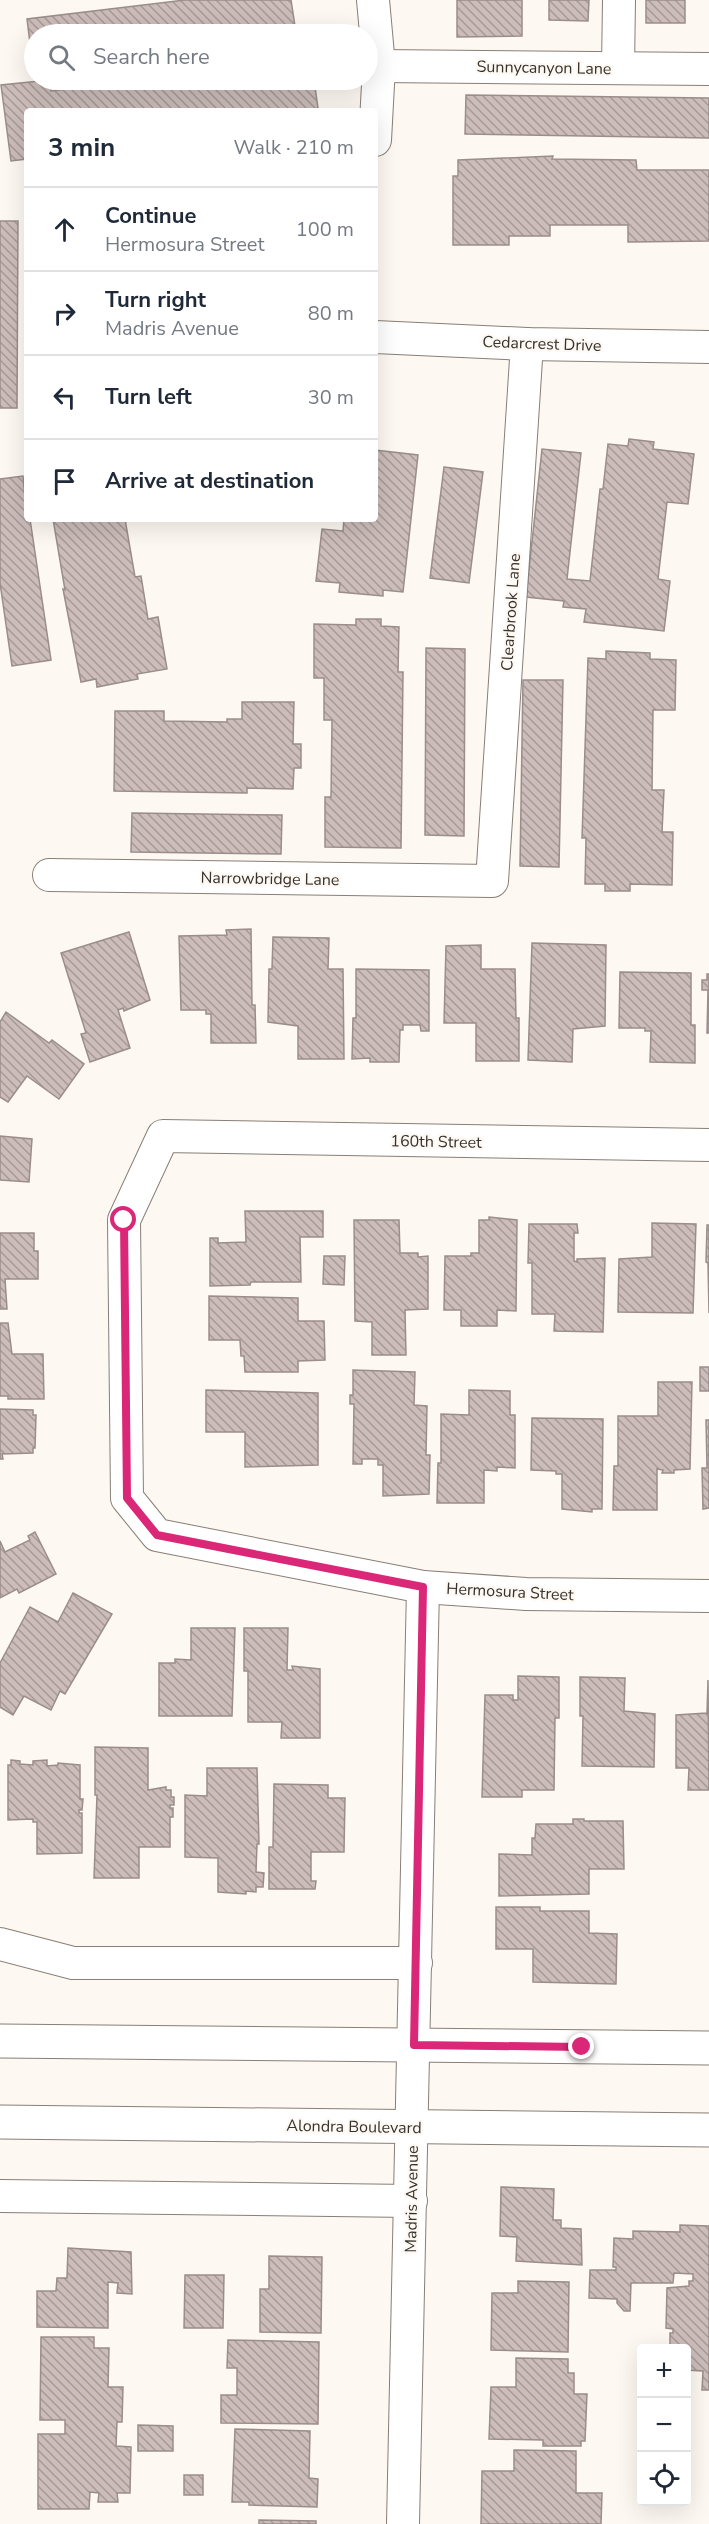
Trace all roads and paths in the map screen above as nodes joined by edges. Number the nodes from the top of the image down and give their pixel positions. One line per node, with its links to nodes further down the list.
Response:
1 (373, 0): 3 (street)
2 (619, 0): 6 (street)
3 (375, 24)
4 (378, 55): 5 (street)
5 (379, 66): 6 (street, Sunnycanyon Lane); 8 (street)
6 (618, 68): 7 (street, Sunnycanyon Lane)
7 (709, 69)
8 (378, 84)
9 (378, 90): 10 (street)
10 (377, 108)
11 (378, 337): 12 (street, Cedarcrest Drive)
12 (527, 344): 13 (street, Cedarcrest Drive); 15 (street, Clearbrook Lane)
13 (709, 347)
14 (49, 875): 15 (street, Narrowbridge Lane)
15 (492, 881)
16 (163, 1136): 17 (street, 160th Street); 18 (street, Hermosura Street)
17 (709, 1145)
18 (423, 1587): 19 (street, Hermosura Street); 21 (street, Madris Avenue)
19 (709, 1596)
20 (0, 1944): 21 (street)
21 (416, 1963): 23 (street, Madris Avenue)
22 (0, 2041): 23 (main road)
23 (414, 2045): 24 (main road); 26 (street, Madris Avenue)
24 (709, 2048)
25 (0, 2122): 26 (main road, Alondra Boulevard)
26 (412, 2127): 27 (main road, Alondra Boulevard); 29 (street, Madris Avenue)
27 (709, 2130)
28 (0, 2196): 29 (street)
29 (411, 2201): 30 (street, Madris Avenue)
30 (403, 2524)

